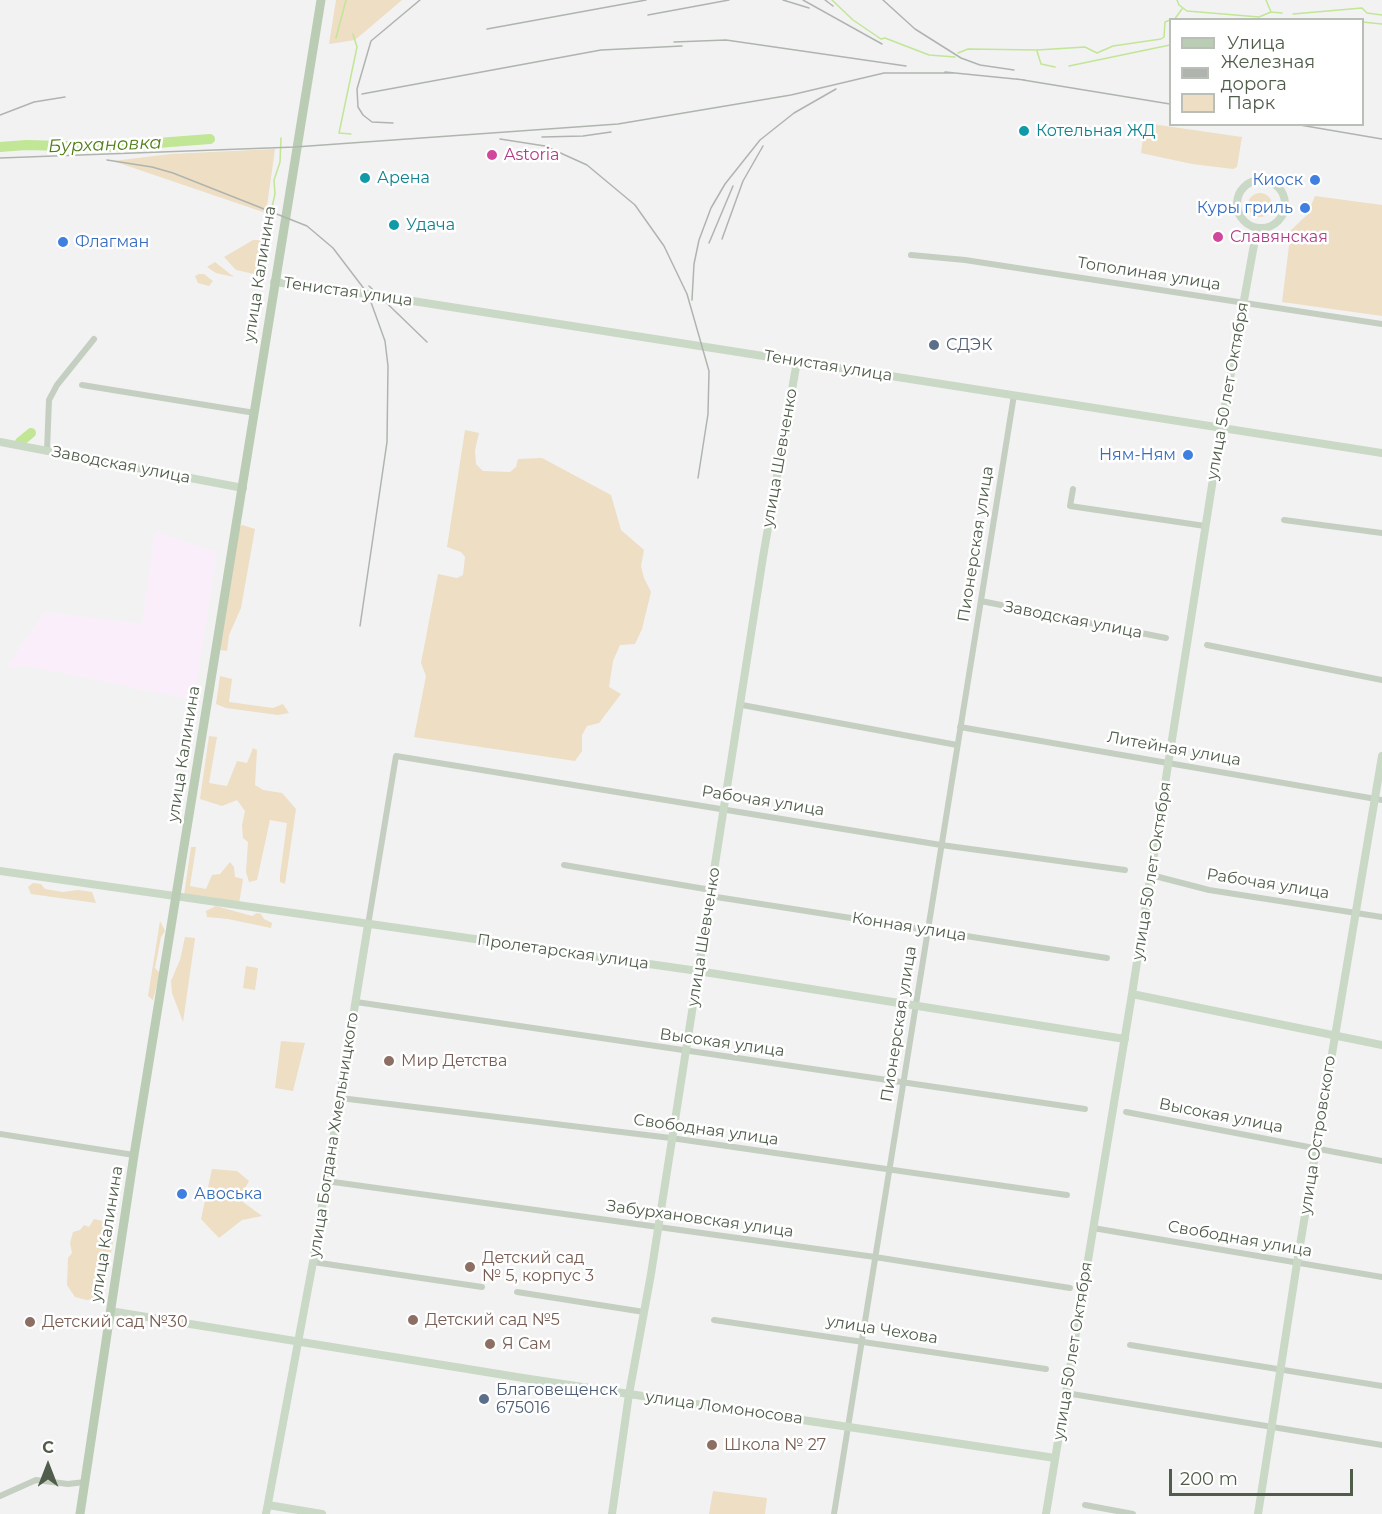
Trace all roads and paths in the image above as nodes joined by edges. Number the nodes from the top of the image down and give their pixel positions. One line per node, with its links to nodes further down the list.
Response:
1 (321, 0): 4 (main road, улица Калинина)
2 (1257, 228): 2 (street); 5 (street, улица 50 лет Октября)
3 (911, 255): 5 (street, Тополиная улица)
4 (274, 282): 8 (street, Тенистая улица); 11 (main road, улица Калинина)
5 (1244, 303): 6 (street, Тополиная улица); 12 (street, улица 50 лет Октября)
6 (1382, 324)
7 (94, 339): 14 (street)
8 (797, 361): 10 (street, Тенистая улица); 25 (street, улица Шевченко)
9 (82, 386): 11 (street)
10 (1014, 395): 12 (street, Тенистая улица); 21 (street, Пионерская улица)
11 (255, 413): 16 (main road, улица Калинина)
12 (1221, 428): 15 (street, Тенистая улица); 19 (street, улица 50 лет Октября)
13 (0, 442): 14 (street, Заводская улица)
14 (47, 450): 16 (street, Заводская улица)
15 (1382, 453)
16 (243, 488): 39 (main road, улица Калинина)
17 (1073, 489): 19 (street)
18 (1284, 520): 20 (street)
19 (1205, 526): 30 (street, улица 50 лет Октября)
20 (1382, 533)
21 (981, 601): 22 (street, Заводская улица); 26 (street, Пионерская улица)
22 (1166, 638)
23 (1207, 645): 24 (street)
24 (1382, 680)
25 (742, 705): 27 (street); 32 (street, улица Шевченко)
26 (960, 727): 27 (street, Пионерская улица); 30 (street, Литейная улица)
27 (957, 745): 33 (street, Пионерская улица)
28 (396, 756): 32 (street, Рабочая улица); 42 (street, улица Богдана Хмельницкого)
29 (1382, 756): 31 (street, улица Островского)
30 (1169, 761): 31 (street, Литейная улица); 37 (street, улица 50 лет Октября)
31 (1378, 799): 40 (street, улица Островского)
32 (724, 808): 33 (street, Рабочая улица); 38 (street, улица Шевченко)
33 (942, 844): 35 (street, Рабочая улица); 43 (street, Пионерская улица)
34 (564, 865): 38 (street, Конная улица)
35 (1125, 870)
36 (0, 871): 39 (street, Пролетарская улица)
37 (1151, 875): 40 (street, Рабочая улица); 46 (street, улица 50 лет Октября)
38 (711, 893): 43 (street, Конная улица); 45 (street, улица Шевченко)
39 (176, 897): 42 (street, Пролетарская улица); 60 (main road, улица Калинина)
40 (1354, 912): 41 (street, Рабочая улица); 49 (street, улица Островского)
41 (1382, 917)
42 (368, 925): 45 (street, Пролетарская улица); 47 (street, улица Богдана Хмельницкого)
43 (928, 930): 44 (street, Конная улица); 48 (street, Пионерская улица)
44 (1107, 958)
45 (698, 971): 48 (street, Пролетарская улица); 52 (street, улица Шевченко)
46 (1132, 994): 49 (street); 50 (street, улица 50 лет Октября)
47 (356, 1002): 52 (street, Высокая улица); 54 (street, улица Богдана Хмельницкого)
48 (916, 1005): 50 (street, Пролетарская улица); 53 (street, Пионерская улица)
49 (1334, 1034): 51 (street); 59 (street, улица Островского)
50 (1125, 1040): 66 (street, улица 50 лет Октября)
51 (1382, 1044)
52 (686, 1052): 53 (street, Высокая улица); 58 (street, улица Шевченко)
53 (903, 1083): 55 (street, Высокая улица); 62 (street, Пионерская улица)
54 (340, 1098): 58 (street, Свободная улица); 63 (street, улица Богдана Хмельницкого)
55 (1085, 1109)
56 (1126, 1112): 59 (street, Высокая улица)
57 (0, 1134): 60 (street)
58 (671, 1138): 62 (street, Свободная улица); 65 (street, улица Шевченко)
59 (1317, 1148): 61 (street, Высокая улица); 69 (street, улица Островского)
60 (134, 1155): 74 (main road, улица Калинина)
61 (1382, 1161)
62 (889, 1170): 64 (street, Свободная улица); 67 (street, Пионерская улица)
63 (326, 1181): 65 (street, Забурхановская улица); 68 (street, улица Богдана Хмельницкого)
64 (1067, 1196)
65 (658, 1227): 67 (street, Забурхановская улица); 75 (street, улица Шевченко)
66 (1093, 1228): 69 (street, Свободная улица); 83 (street, улица 50 лет Октября)
67 (875, 1257): 72 (street, Забурхановская улица); 77 (street, Пионерская улица)
68 (313, 1262): 71 (street); 78 (street, улица Богдана Хмельницкого)
69 (1297, 1263): 70 (street, Свободная улица); 81 (street, улица Островского)
70 (1382, 1277)
71 (482, 1287)
72 (1070, 1288)
73 (517, 1292): 75 (street)
74 (110, 1311): 78 (street, улица Ломоносова); 89 (main road, улица Калинина)
75 (644, 1312): 84 (street, улица Шевченко)
76 (714, 1320): 77 (street, улица Чехова)
77 (862, 1340): 80 (street, улица Чехова); 85 (street, Пионерская улица)
78 (298, 1342): 84 (street, улица Ломоносова); 92 (street, улица Богдана Хмельницкого)
79 (1130, 1345): 81 (street)
80 (1046, 1369)
81 (1280, 1370): 82 (street); 86 (street, улица Островского)
82 (1382, 1386)
83 (1066, 1393): 86 (street); 88 (street, улица 50 лет Октября)
84 (629, 1394): 85 (street, улица Ломоносова); 95 (street, улица Шевченко)
85 (848, 1426): 88 (street, улица Ломоносова); 96 (street, Пионерская улица)
86 (1272, 1428): 87 (street); 99 (street, улица Островского)
87 (1382, 1445)
88 (1055, 1458): 97 (street, улица 50 лет Октября)
89 (85, 1482): 90 (street); 93 (main road, улица Калинина)
90 (0, 1496)
91 (1085, 1505): 98 (street)
92 (267, 1509): 94 (street)
93 (80, 1514)
94 (322, 1514)
95 (612, 1514)
96 (834, 1514)
97 (1046, 1514)
98 (1134, 1514)
99 (1258, 1514)

